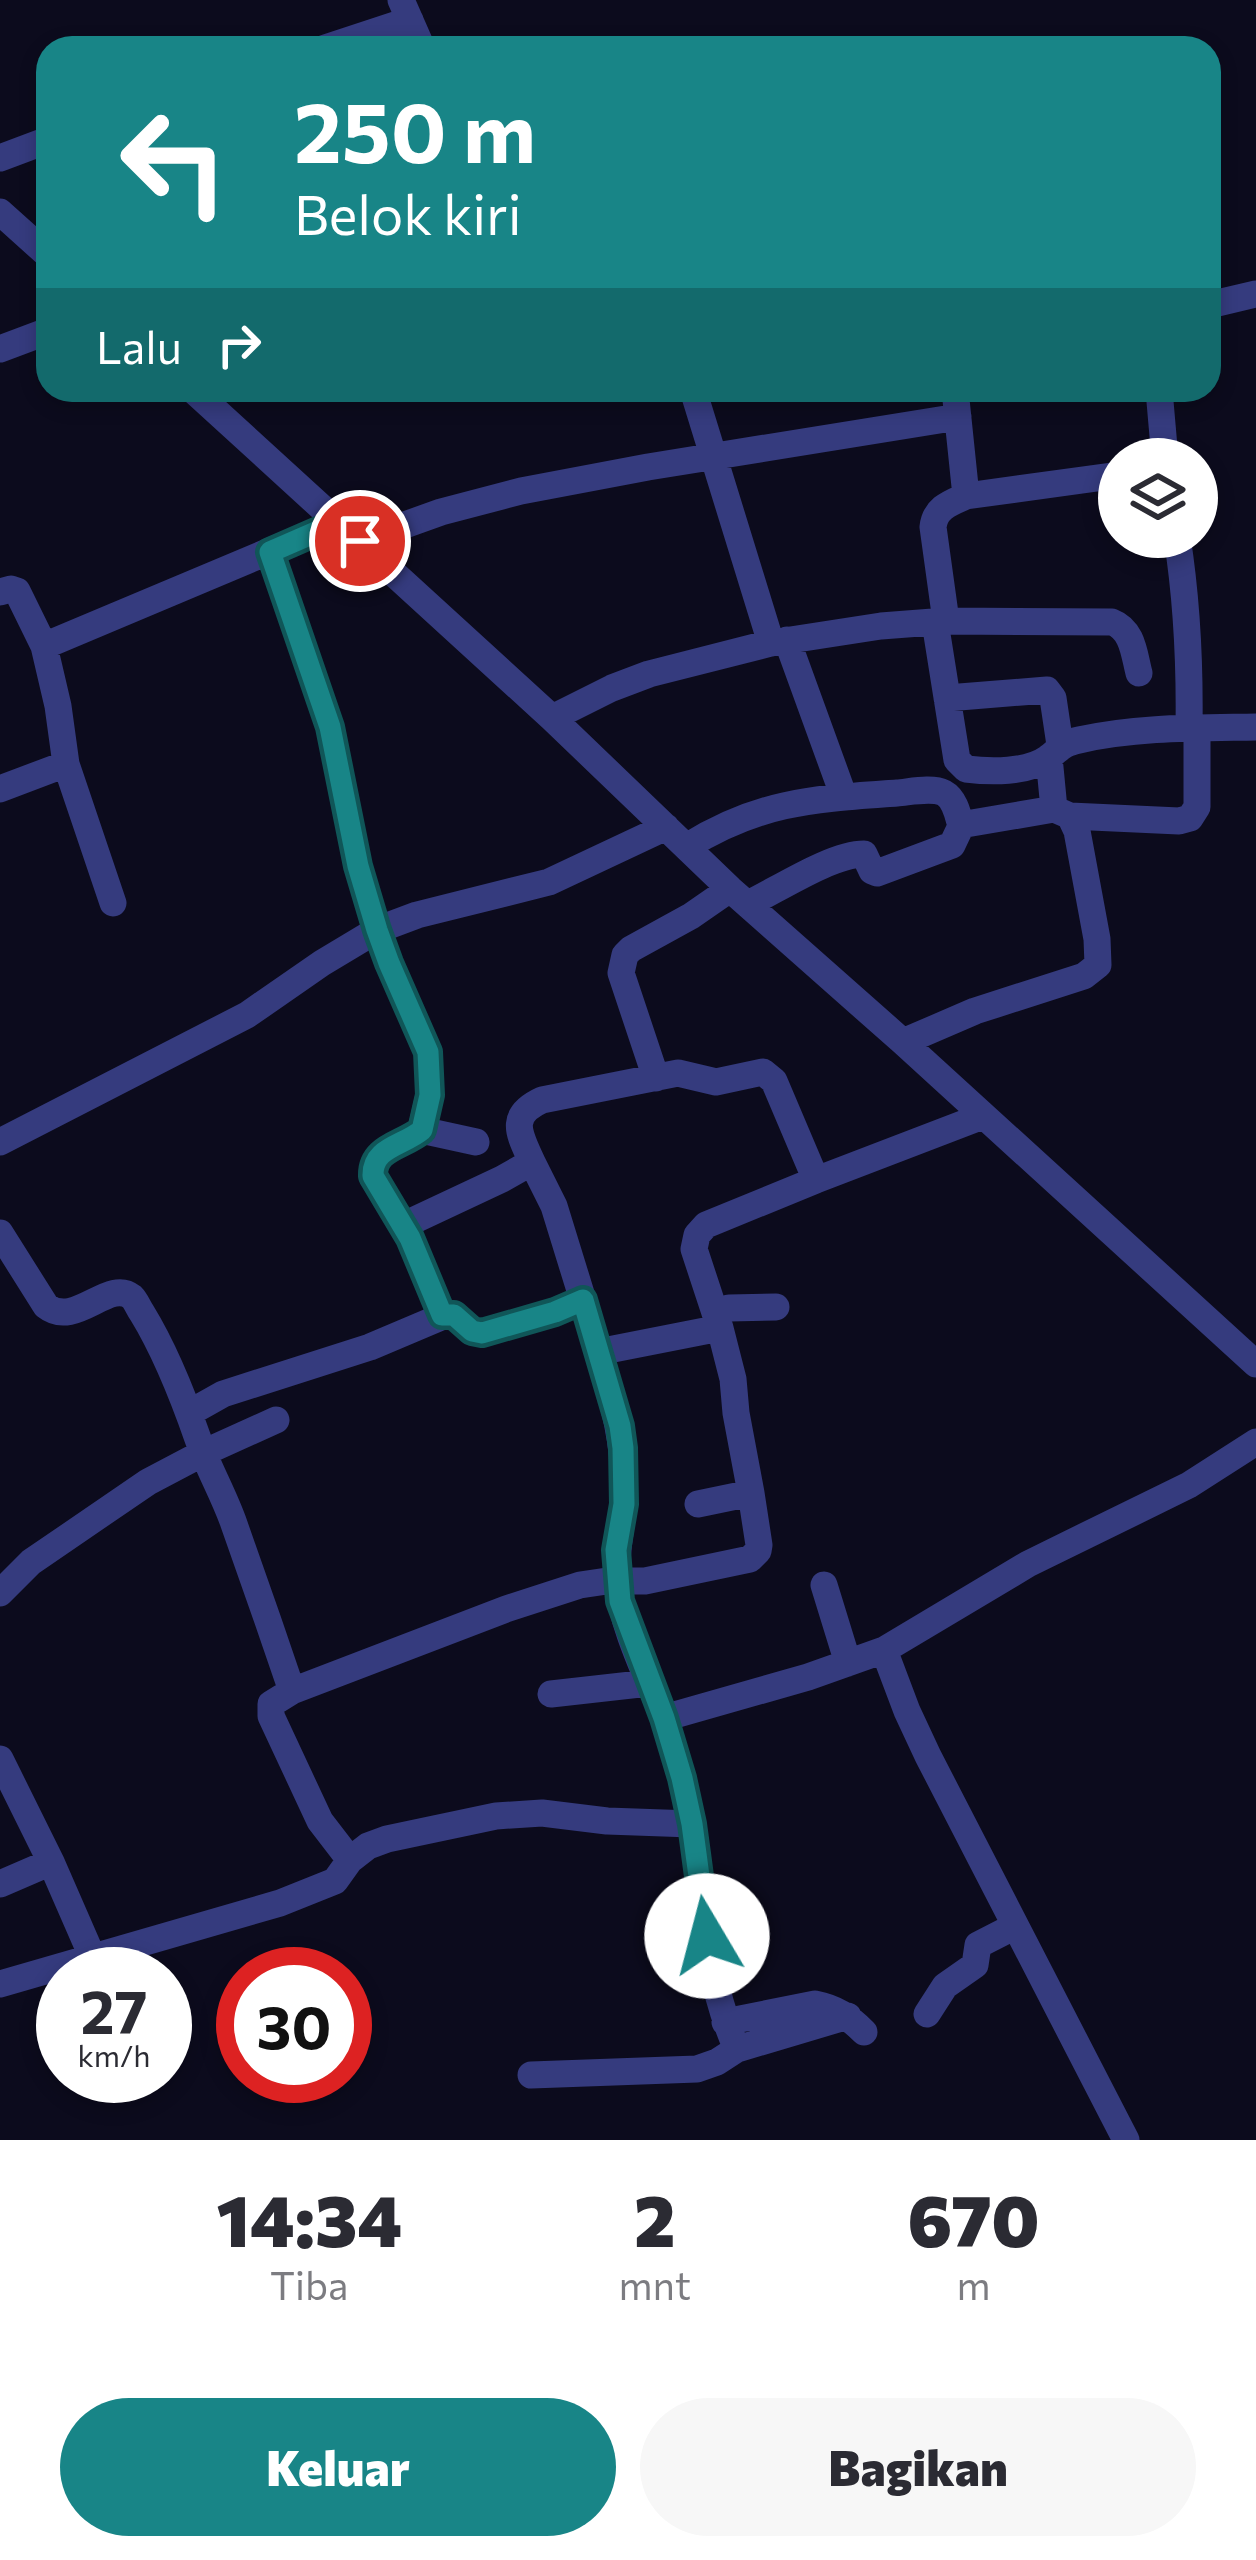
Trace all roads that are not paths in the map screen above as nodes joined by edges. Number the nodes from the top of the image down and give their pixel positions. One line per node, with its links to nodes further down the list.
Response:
1 (406, 10): 2 (street)
2 (351, 36)
3 (36, 144): 4 (street)
4 (0, 158)
5 (0, 212): 6 (street)
6 (36, 244)
7 (1256, 293): 8 (street)
8 (1221, 302)
9 (36, 336): 10 (street)
10 (0, 349)
11 (206, 402): 19 (street)
12 (697, 402): 16 (street)
13 (1160, 402): 15 (street)
14 (957, 404): 16 (street); 18 (street)
15 (1163, 438)
16 (713, 457): 19 (street); 24 (street)
17 (1098, 478): 18 (street)
18 (966, 496): 23 (street)
19 (350, 531): 20 (street); 28 (street)
20 (270, 552): 25 (street); 41 (street)
21 (1180, 558): 30 (street)
22 (0, 592): 25 (street)
23 (940, 622): 24 (street); 26 (street); 27 (street)
24 (779, 641): 28 (street); 34 (street)
25 (44, 646): 32 (street)
26 (1138, 674)
27 (947, 698): 31 (street); 31 (street)
28 (552, 718): 37 (street)
29 (1256, 727): 30 (street)
30 (1193, 728): 31 (street); 35 (street)
31 (1054, 751): 35 (street)
32 (66, 764): 33 (street); 40 (street)
33 (0, 789)
34 (844, 797): 36 (street); 38 (street)
35 (1062, 812): 36 (street); 42 (street)
36 (961, 826): 39 (street)
37 (666, 827): 38 (street); 41 (street)
38 (688, 846): 39 (street)
39 (739, 897): 42 (street); 43 (street)
40 (113, 903)
41 (377, 930): 45 (street); 46 (street)
42 (903, 1042): 44 (street)
43 (656, 1078): 48 (street); 49 (street)
44 (983, 1116): 49 (street); 57 (street)
45 (422, 1130): 47 (street); 50 (street)
46 (0, 1142)
47 (476, 1142)
48 (532, 1162): 50 (street); 52 (street)
49 (816, 1180): 55 (street)
50 (404, 1225): 54 (street)
51 (0, 1233): 60 (street)
52 (583, 1300): 54 (street); 58 (street)
53 (776, 1307): 55 (street)
54 (442, 1315): 60 (street)
55 (718, 1320): 58 (street); 64 (street)
56 (1256, 1328): 57 (street)
57 (1229, 1340): 59 (street)
58 (598, 1352): 66 (street)
59 (1256, 1364)
60 (190, 1412): 63 (street)
61 (276, 1420): 63 (street)
62 (1256, 1442): 69 (street)
63 (203, 1453): 68 (street); 72 (street)
64 (751, 1493): 65 (street); 66 (street)
65 (698, 1504)
66 (617, 1581): 71 (street); 72 (street)
67 (824, 1585): 70 (street)
68 (0, 1593)
69 (884, 1650): 70 (street); 80 (street)
70 (848, 1663): 74 (street)
71 (649, 1683): 73 (street); 74 (street)
72 (292, 1690): 77 (street)
73 (551, 1694)
74 (664, 1718): 76 (street)
75 (0, 1759): 78 (street)
76 (692, 1824): 77 (street); 86 (street)
77 (350, 1860): 82 (street)
78 (51, 1862): 79 (street); 81 (street)
79 (0, 1885)
80 (1015, 1926): 85 (street); 89 (street)
81 (88, 1947)
82 (124, 1947)
83 (36, 1973): 84 (street)
84 (0, 1984)
85 (927, 2014)
86 (725, 2022): 87 (street); 87 (street)
87 (736, 2049): 88 (street)
88 (531, 2075)
89 (1126, 2140)

